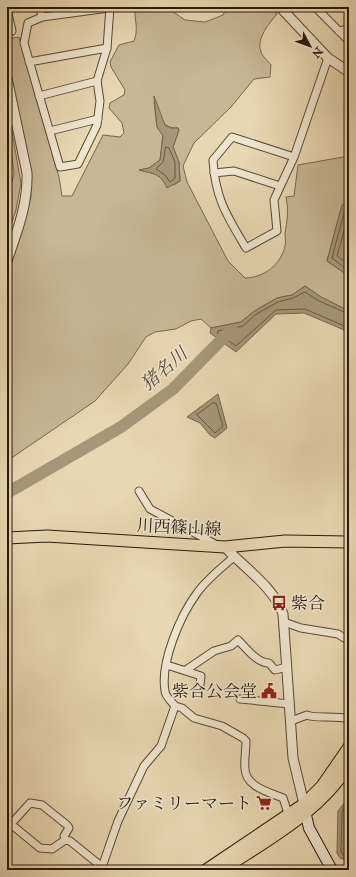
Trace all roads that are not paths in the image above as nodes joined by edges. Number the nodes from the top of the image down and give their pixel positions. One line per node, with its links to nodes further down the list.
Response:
1 (40, 7): 6 (street)
2 (280, 7): 12 (street)
3 (315, 7): 9 (street)
4 (109, 8): 6 (street); 11 (street)
5 (7, 9): 8 (street)
6 (42, 17): 13 (street)
7 (349, 29): 9 (street)
8 (7, 31)
9 (339, 31): 10 (street)
10 (349, 41)
11 (108, 48): 13 (street); 16 (street)
12 (328, 58): 14 (street); 20 (street)
13 (29, 62): 17 (street)
14 (349, 72)
15 (7, 78): 23 (street)
16 (97, 81): 17 (street); 18 (street)
17 (39, 96): 19 (street)
18 (98, 119): 19 (street); 19 (street)
19 (50, 131)
20 (294, 156): 21 (street); 22 (street)
21 (214, 174): 22 (street); 22 (street)
22 (280, 186)
23 (7, 261)
24 (139, 491): 27 (street)
25 (7, 538): 27 (main road, 川西篠山線)
26 (349, 542): 27 (main road, 川西篠山線)
27 (222, 546): 28 (street)
28 (234, 557): 29 (street); 31 (street)
29 (284, 622): 30 (street); 32 (street)
30 (349, 641)
31 (167, 665): 33 (street); 37 (street)
32 (287, 667): 33 (street); 36 (street)
33 (186, 670): 34 (street)
34 (199, 693)
35 (240, 699): 36 (street)
36 (290, 704): 39 (street)
37 (175, 706): 43 (street); 46 (street)
38 (349, 719): 39 (street)
39 (291, 721): 42 (street)
40 (349, 747): 42 (main road)
41 (349, 765): 42 (main road)
42 (304, 809): 43 (main road); 48 (main road); 49 (main road)
43 (289, 816): 47 (main road)
44 (9, 823): 45 (street); 45 (street)
45 (65, 840): 46 (street)
46 (101, 868)
47 (206, 870)
48 (222, 870)
49 (332, 870)

